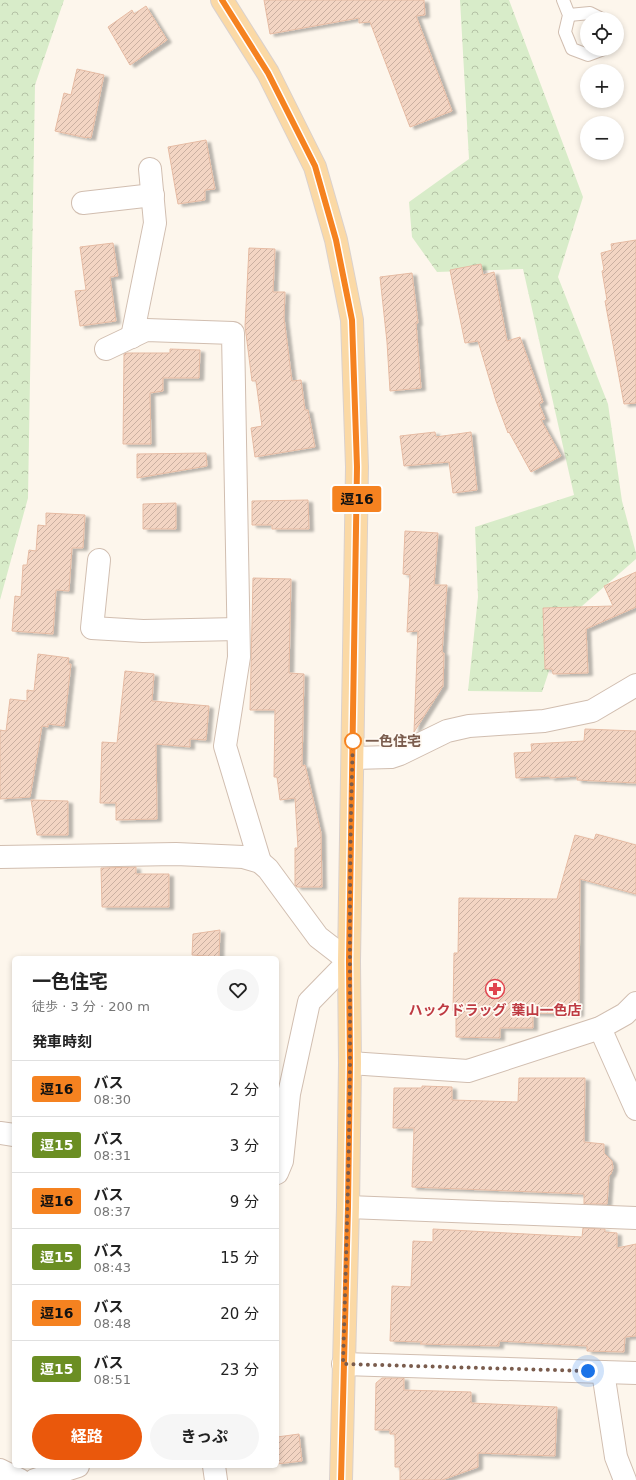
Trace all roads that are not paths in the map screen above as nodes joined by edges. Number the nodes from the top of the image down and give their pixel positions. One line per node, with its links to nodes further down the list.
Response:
1 (222, 0): 14 (main road)
2 (563, 0): 4 (lane)
3 (580, 14): 4 (lane)
4 (569, 15): 5 (lane)
5 (580, 52)
6 (150, 169): 7 (street)
7 (153, 194): 8 (street); 9 (street)
8 (83, 204)
9 (132, 337): 10 (street); 12 (street)
10 (106, 349)
11 (99, 560): 12 (street)
12 (238, 629): 16 (street)
13 (636, 686): 14 (street)
14 (353, 758): 17 (main road)
15 (0, 857): 16 (street)
16 (260, 862): 17 (street)
17 (349, 961): 20 (main road); 24 (street)
18 (636, 1003): 19 (street)
19 (600, 1028): 20 (street); 21 (street)
20 (350, 1063): 25 (main road)
21 (636, 1108)
22 (0, 1133): 23 (street)
23 (12, 1135)
24 (279, 1168)
25 (348, 1207): 26 (street); 27 (main road)
26 (636, 1218)
27 (343, 1364): 28 (street); 36 (main road)
28 (603, 1372): 29 (street); 37 (street)
29 (636, 1373)
30 (72, 1468): 34 (street)
31 (214, 1468): 35 (street)
32 (0, 1470): 33 (street)
33 (20, 1480)
34 (35, 1480)
35 (216, 1480)
36 (341, 1480)
37 (625, 1480)

